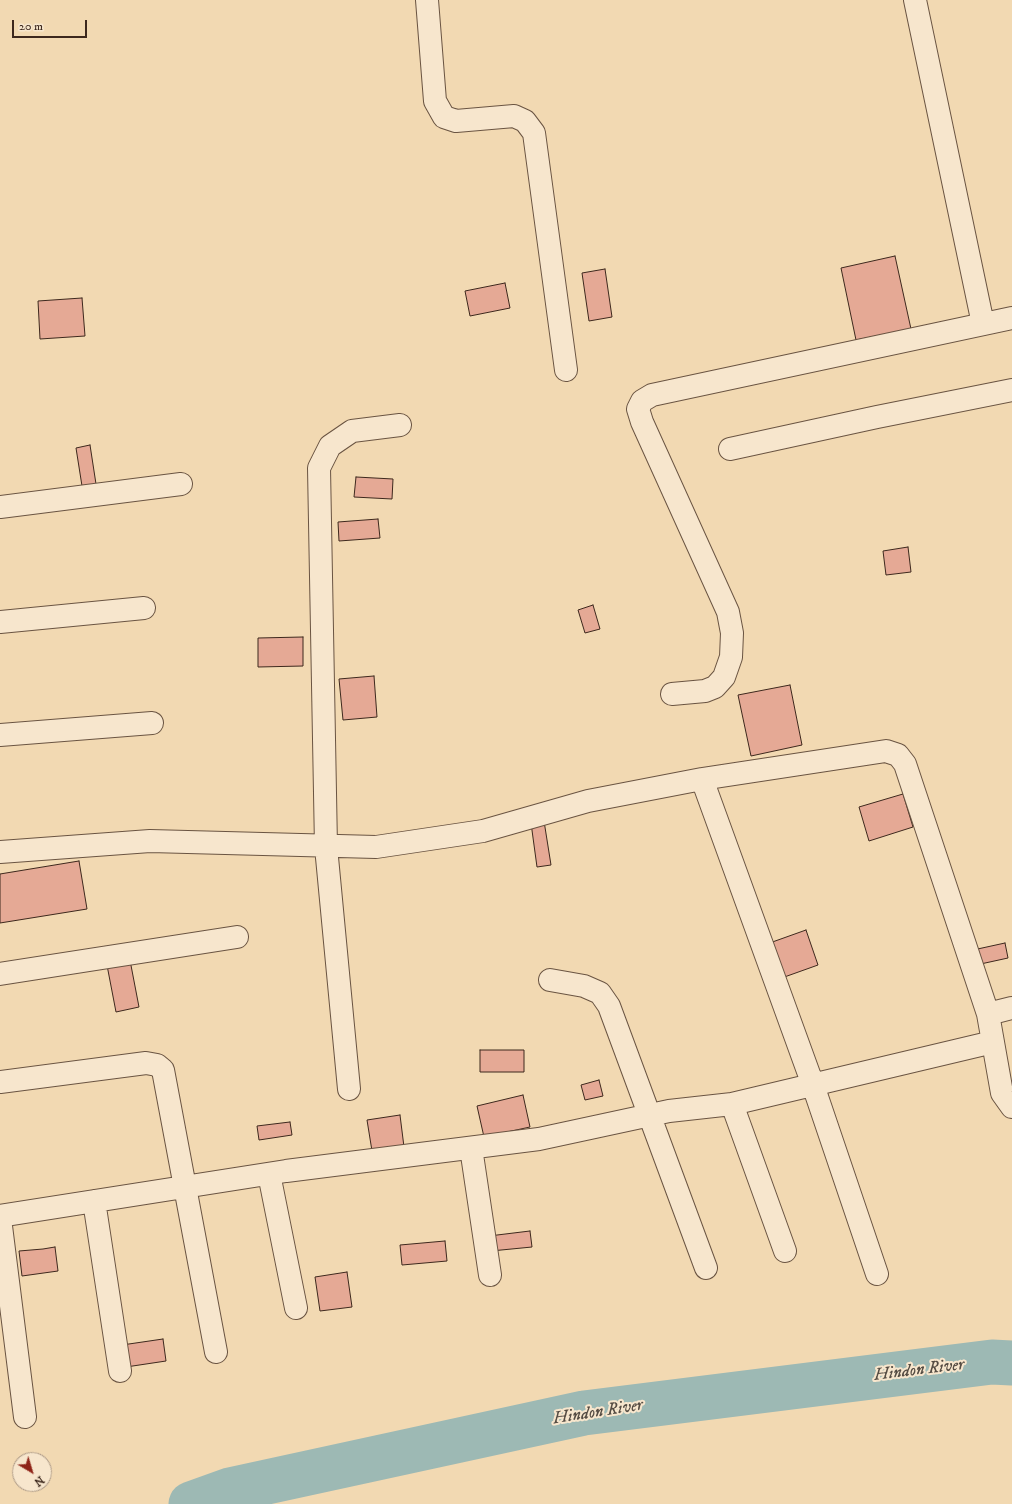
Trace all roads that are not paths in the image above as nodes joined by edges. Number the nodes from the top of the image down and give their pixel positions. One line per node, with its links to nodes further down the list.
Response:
1 (427, 0): 5 (street)
2 (915, 0): 4 (street)
3 (1012, 318): 4 (street)
4 (983, 324): 13 (street)
5 (566, 370)
6 (1012, 390): 8 (street)
7 (400, 426): 17 (street)
8 (730, 449)
9 (181, 484): 10 (street)
10 (0, 507)
11 (144, 608): 12 (street)
12 (0, 622)
13 (672, 694)
14 (152, 724): 15 (street)
15 (0, 735)
16 (702, 779): 17 (street); 23 (street); 26 (street)
17 (326, 847): 18 (street); 27 (street)
18 (0, 852)
19 (236, 937): 20 (street)
20 (0, 974)
21 (550, 980): 30 (street)
22 (1012, 1008): 23 (street)
23 (988, 1014): 24 (street)
24 (993, 1042): 26 (street); 29 (street)
25 (0, 1082): 33 (street)
26 (813, 1085): 28 (street); 39 (street)
27 (348, 1089)
28 (732, 1104): 30 (street); 36 (street)
29 (1012, 1107)
30 (650, 1115): 31 (street); 37 (street)
31 (471, 1148): 32 (street); 38 (street)
32 (269, 1174): 33 (street); 40 (street)
33 (185, 1187): 34 (street); 41 (street)
34 (94, 1201): 35 (street); 42 (street)
35 (0, 1217): 43 (street)
36 (785, 1251)
37 (706, 1268)
38 (490, 1274)
39 (877, 1274)
40 (296, 1308)
41 (216, 1352)
42 (120, 1371)
43 (25, 1417)

